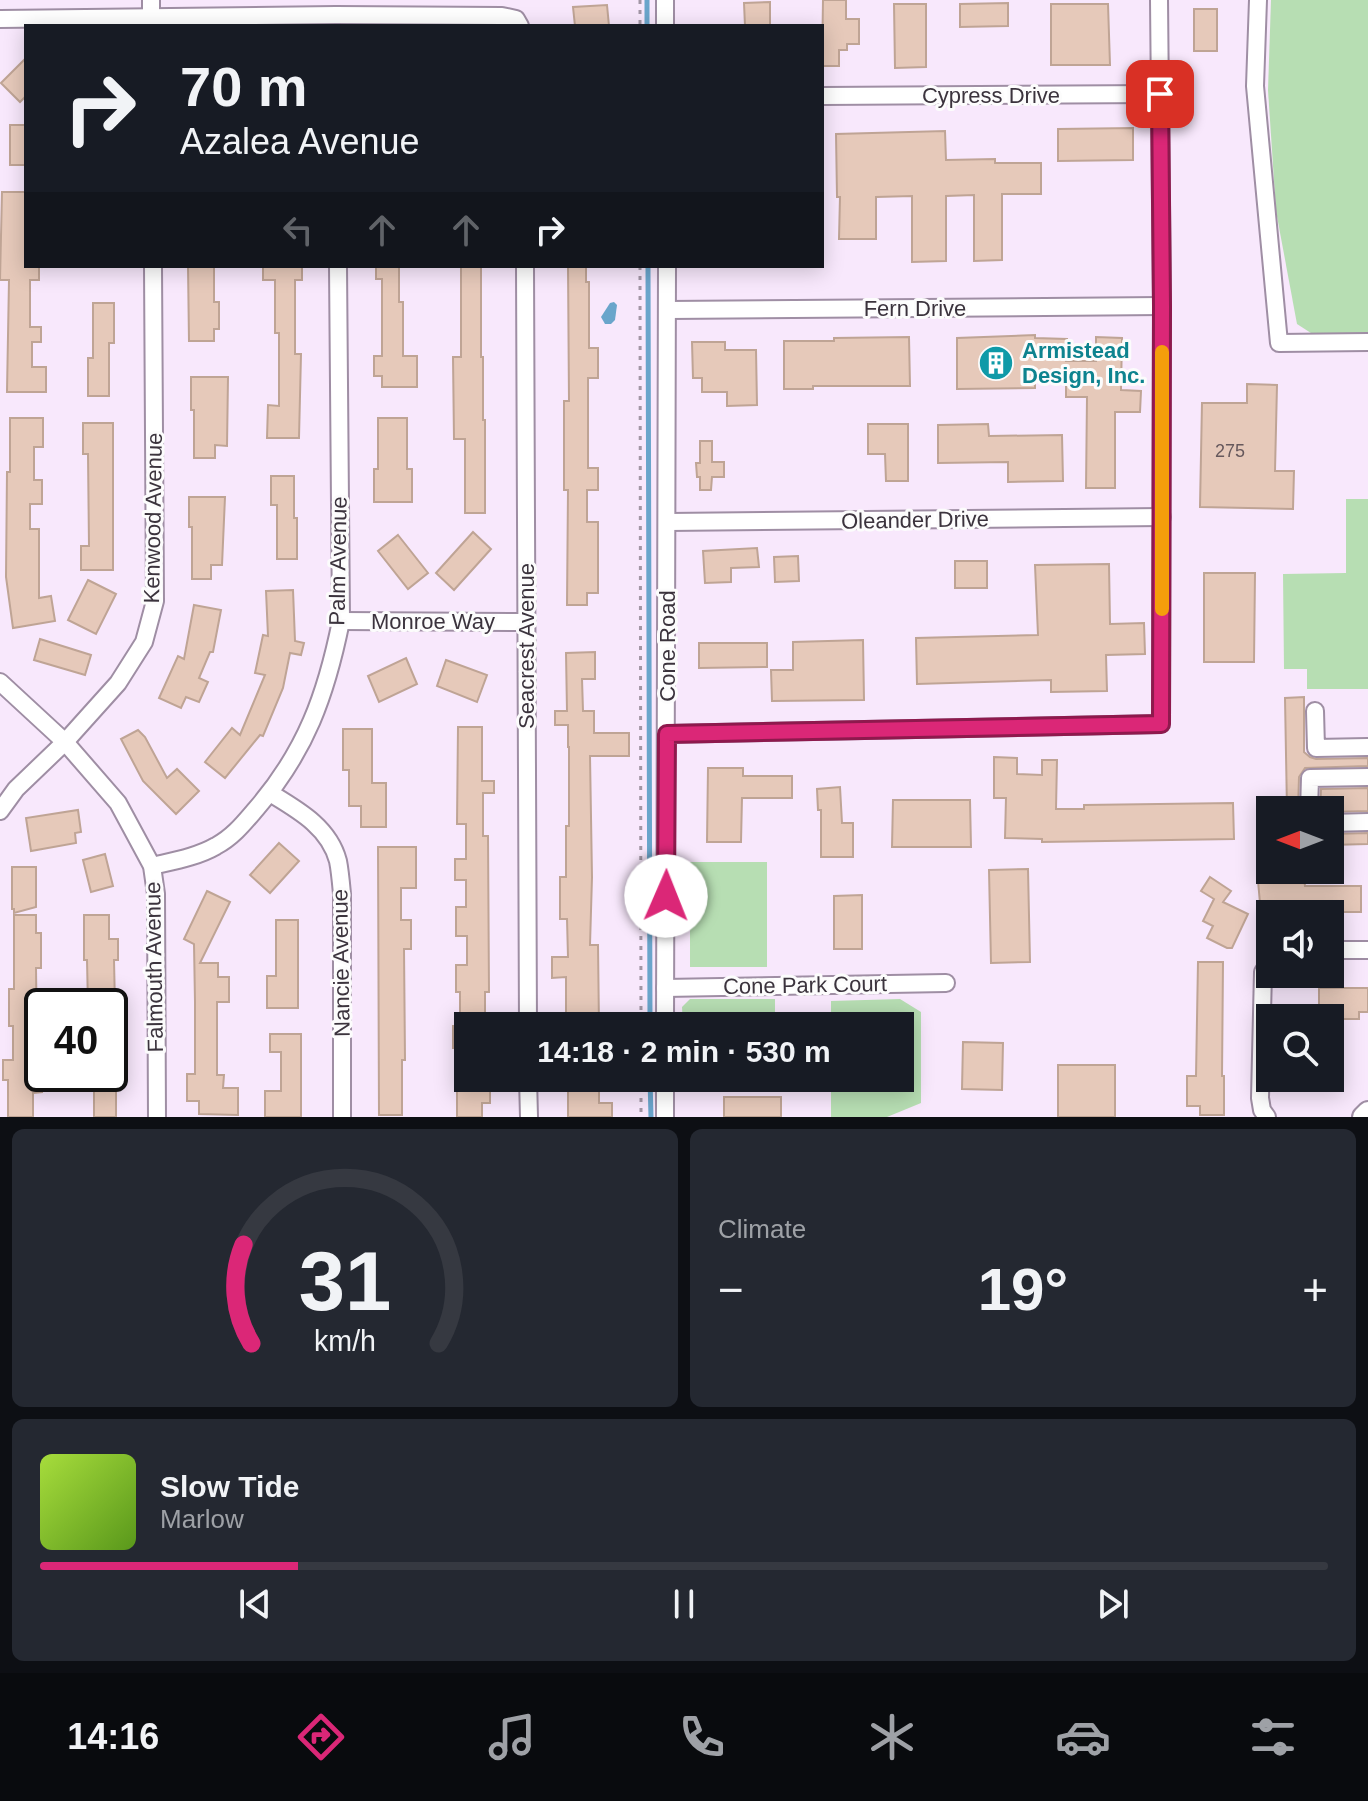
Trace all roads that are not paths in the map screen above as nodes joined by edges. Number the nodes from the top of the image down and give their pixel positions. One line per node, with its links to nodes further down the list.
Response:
1 (151, 0): 7 (street)
2 (665, 0): 9 (street)
3 (1159, 0): 10 (street)
4 (1258, 0): 18 (street)
5 (0, 19): 7 (street)
6 (336, 20): 7 (street); 8 (street)
7 (151, 22)
8 (518, 22)
9 (665, 24)
10 (1160, 94): 11 (street, Cypress Drive); 16 (street)
11 (824, 96)
12 (153, 268): 26 (street, Kenwood Avenue)
13 (338, 268): 21 (street, Palm Avenue)
14 (525, 268): 22 (street, Seacrest Avenue)
15 (667, 268): 17 (street, Cone Road)
16 (1162, 306): 17 (street, Fern Drive); 19 (street)
17 (668, 310): 20 (street, Cone Road)
18 (1368, 342)
19 (1162, 517): 20 (street, Oleander Drive); 25 (street)
20 (668, 522): 25 (street, Cone Road)
21 (341, 621): 22 (street, Monroe Way); 29 (street, Palm Avenue)
22 (526, 622): 40 (street, Seacrest Avenue)
23 (0, 682): 26 (street, Falmouth Avenue)
24 (1315, 711): 27 (street)
25 (667, 734): 38 (street, Cone Road)
26 (65, 742): 31 (street, Kenwood Avenue); 34 (street, Falmouth Avenue)
27 (1368, 747)
28 (1368, 777): 30 (street)
29 (270, 793): 34 (street, Palm Avenue); 46 (street, Nancie Avenue)
30 (1309, 796)
31 (0, 811)
32 (1368, 822): 33 (street)
33 (1344, 823)
34 (152, 866): 45 (street, Falmouth Avenue)
35 (1344, 950): 36 (street)
36 (1368, 950)
37 (946, 983): 38 (street, Cone Park Court)
38 (665, 988): 41 (street, Cone Road)
39 (1263, 988): 49 (street)
40 (528, 1012)
41 (665, 1012)
42 (528, 1092): 47 (street)
43 (665, 1092): 48 (street)
44 (1368, 1112): 50 (main road)
45 (157, 1117)
46 (342, 1117)
47 (529, 1117)
48 (665, 1117)
49 (1267, 1117)
50 (1363, 1117)

